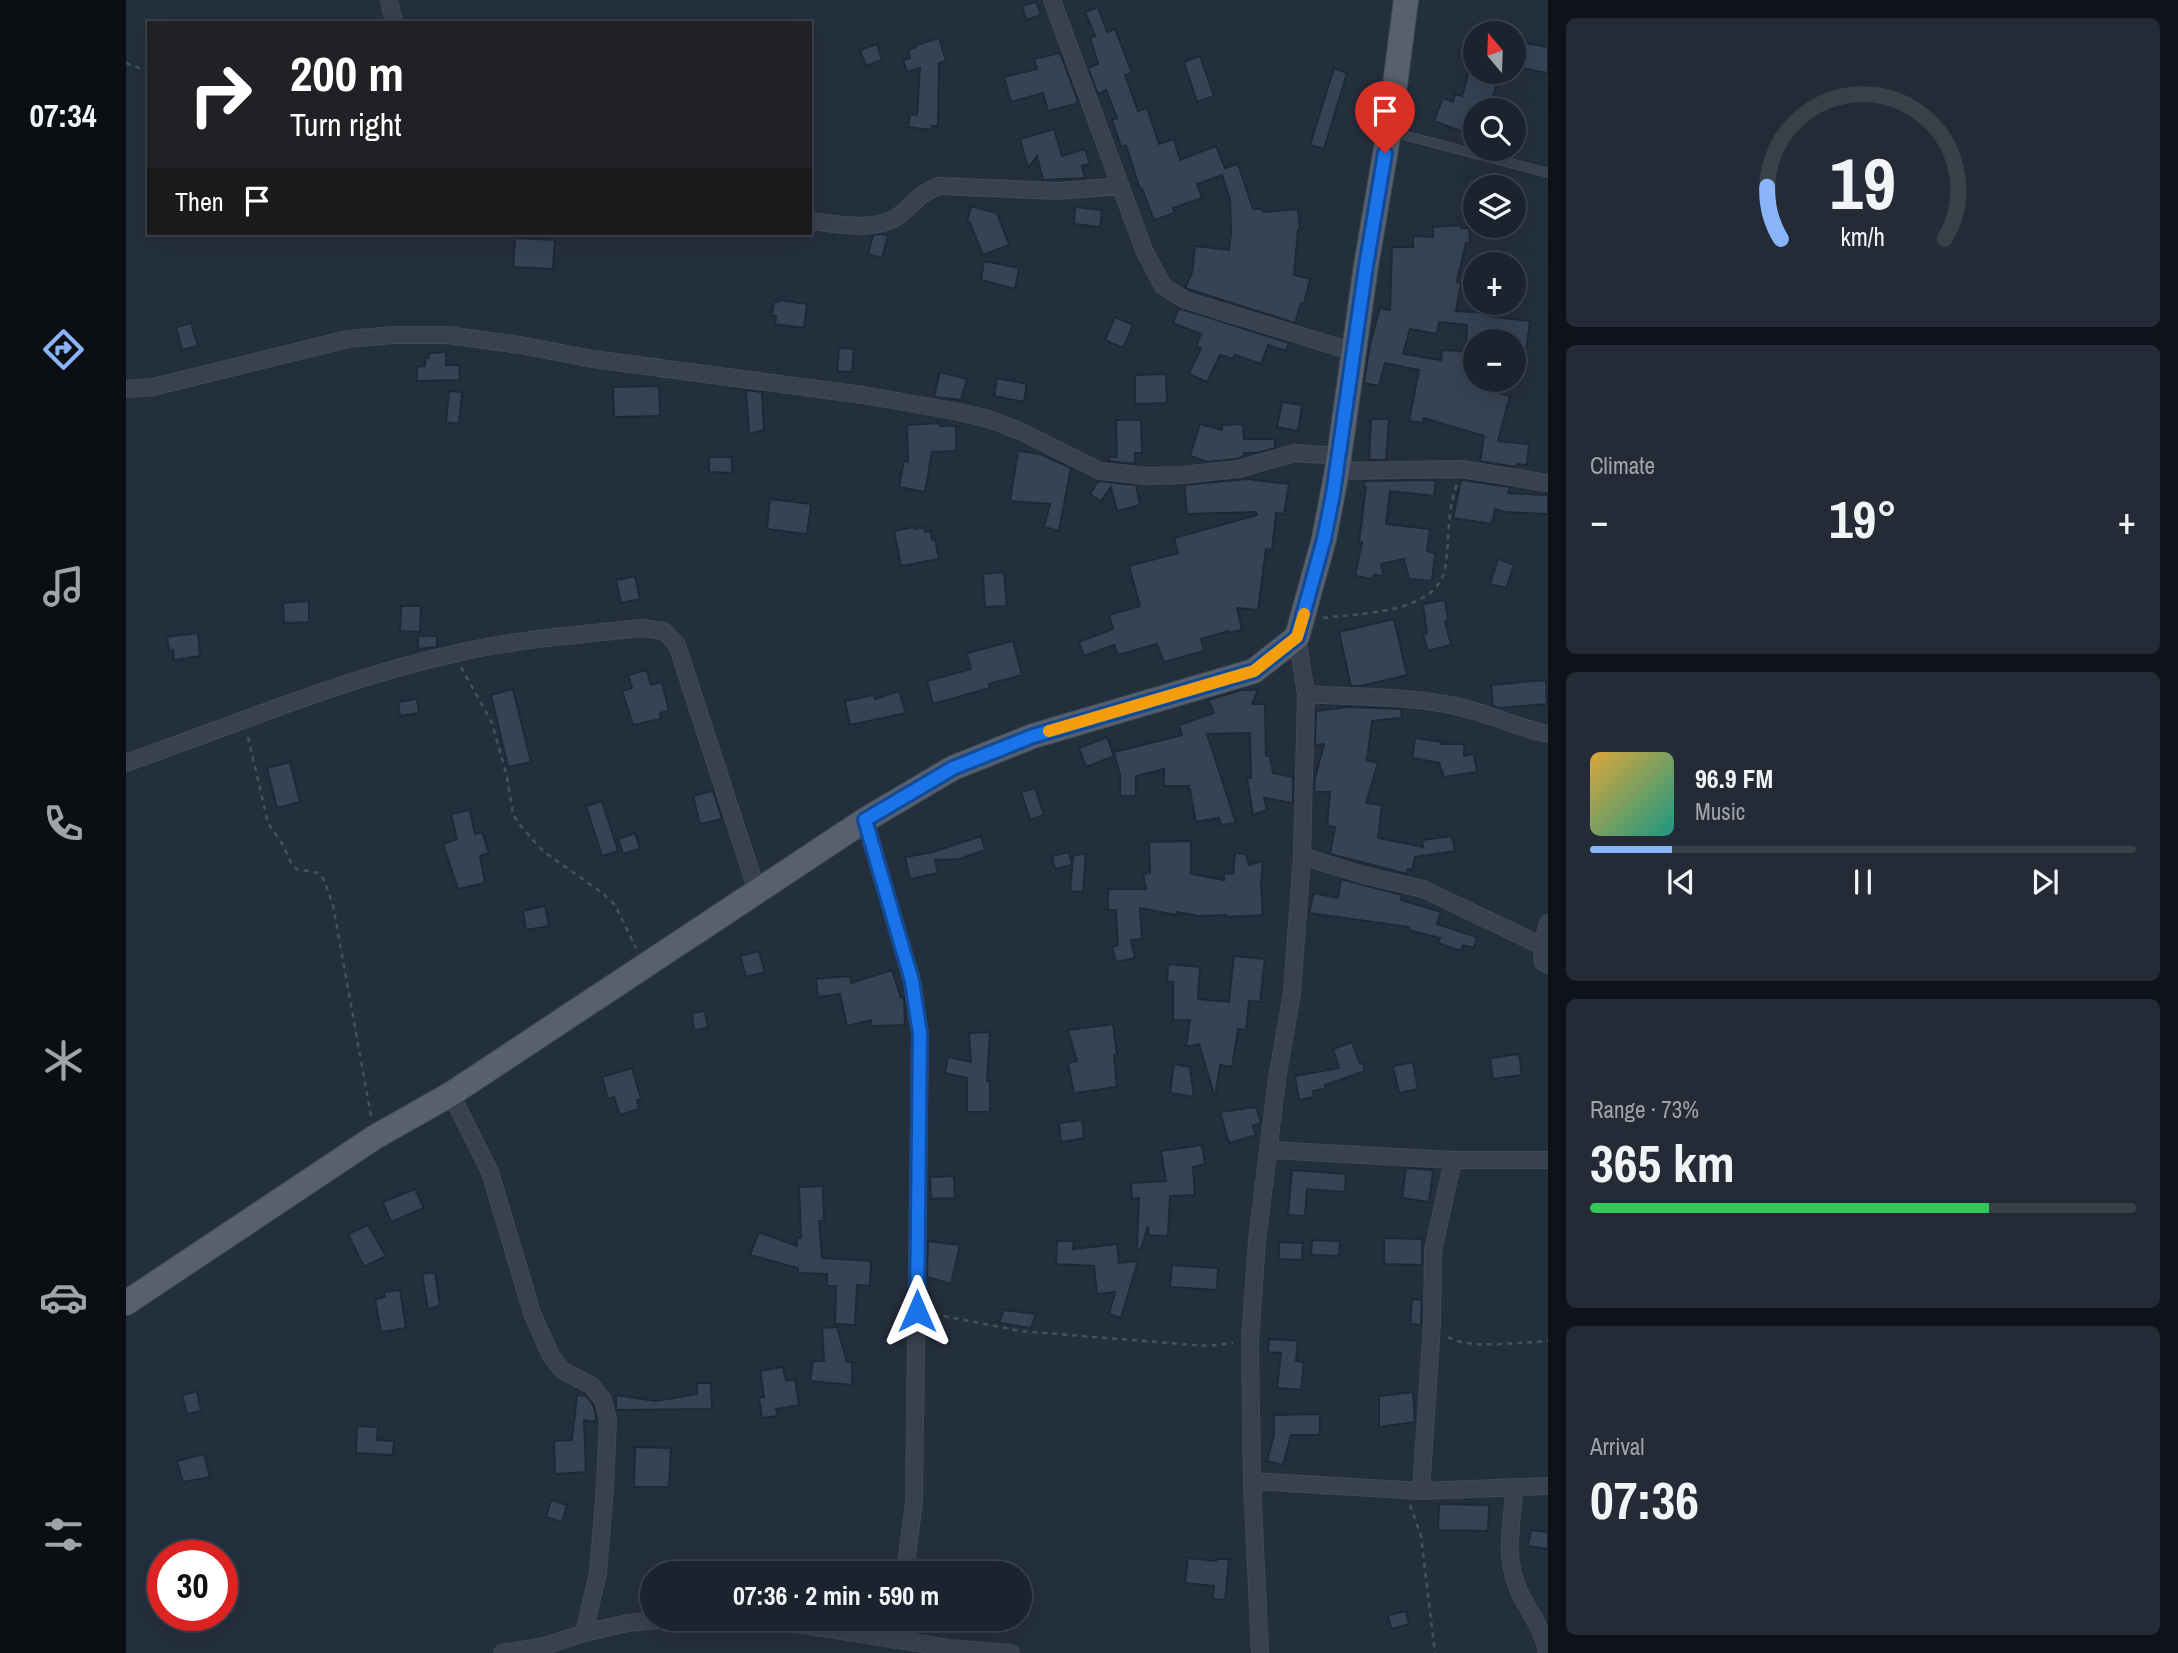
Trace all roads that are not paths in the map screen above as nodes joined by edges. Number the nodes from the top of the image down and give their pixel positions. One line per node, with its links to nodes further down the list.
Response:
1 (389, 0): 4 (street)
2 (1052, 0): 7 (street)
3 (1406, 0): 5 (main road)
4 (394, 21)
5 (1389, 131): 6 (lane); 9 (main road)
6 (1548, 173)
7 (1121, 186): 8 (street); 9 (street)
8 (812, 221)
9 (1354, 352): 11 (main road)
10 (126, 389): 11 (street)
11 (1339, 463): 12 (street); 13 (main road)
12 (1548, 483)
13 (1299, 629): 14 (street); 17 (main road)
14 (1306, 694): 15 (street); 18 (street)
15 (1548, 734)
16 (126, 763): 19 (street)
17 (865, 820): 19 (main road); 32 (street)
18 (1302, 856): 21 (street); 24 (street)
19 (757, 891): 23 (main road)
20 (1548, 923): 21 (street)
21 (1542, 946): 22 (street)
22 (1548, 965)
23 (451, 1094): 27 (main road); 37 (street)
24 (1270, 1150): 25 (street); 28 (street)
25 (1453, 1160): 26 (street); 31 (street)
26 (1548, 1160)
27 (126, 1303)
28 (1252, 1481): 31 (street); 40 (street)
29 (1548, 1486): 30 (street)
30 (1514, 1487): 31 (street); 41 (street)
31 (1413, 1491)
32 (907, 1561)
33 (640, 1622): 37 (street)
34 (839, 1631): 36 (street)
35 (895, 1631): 36 (street)
36 (893, 1640): 39 (street)
37 (575, 1642): 38 (street)
38 (502, 1653)
39 (1011, 1653)
40 (1260, 1653)
41 (1547, 1653)

